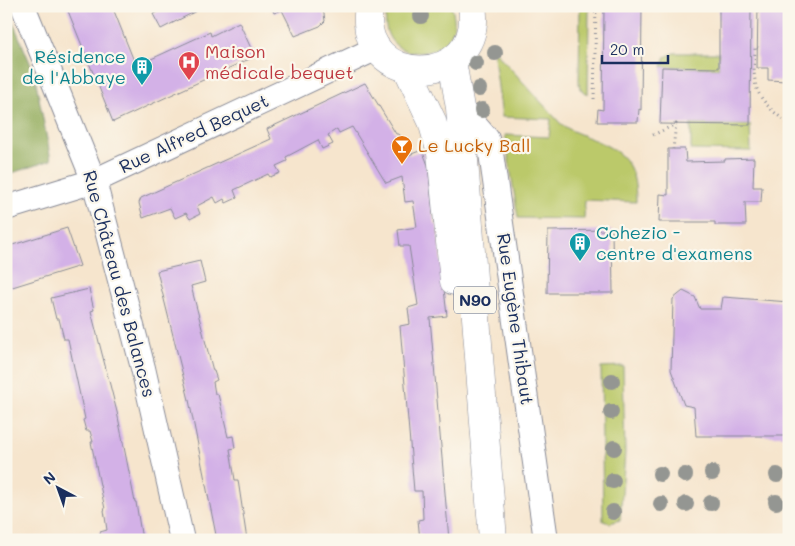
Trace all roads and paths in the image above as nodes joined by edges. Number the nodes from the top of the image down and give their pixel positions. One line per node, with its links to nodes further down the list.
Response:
1 (23, 6): 14 (street, Rue Château des Balances)
2 (369, 6): 5 (main road)
3 (472, 6): 7 (main road)
4 (596, 6): 9 (path)
5 (377, 48): 8 (main road); 14 (street, Rue Alfred Bequet)
6 (758, 48): 11 (path)
7 (452, 61): 8 (main road); 10 (main road, N90)
8 (408, 70): 17 (main road, N90)
9 (594, 99)
10 (460, 108): 18 (main road, N90); 19 (street, Rue Eugène Thibaut)
11 (789, 124)
12 (652, 134): 13 (path)
13 (673, 149)
14 (94, 181): 15 (street, Rue Alfred Bequet); 16 (street, Rue Château des Balances)
15 (6, 208)
16 (182, 540)
17 (479, 540)
18 (493, 540)
19 (546, 540)

